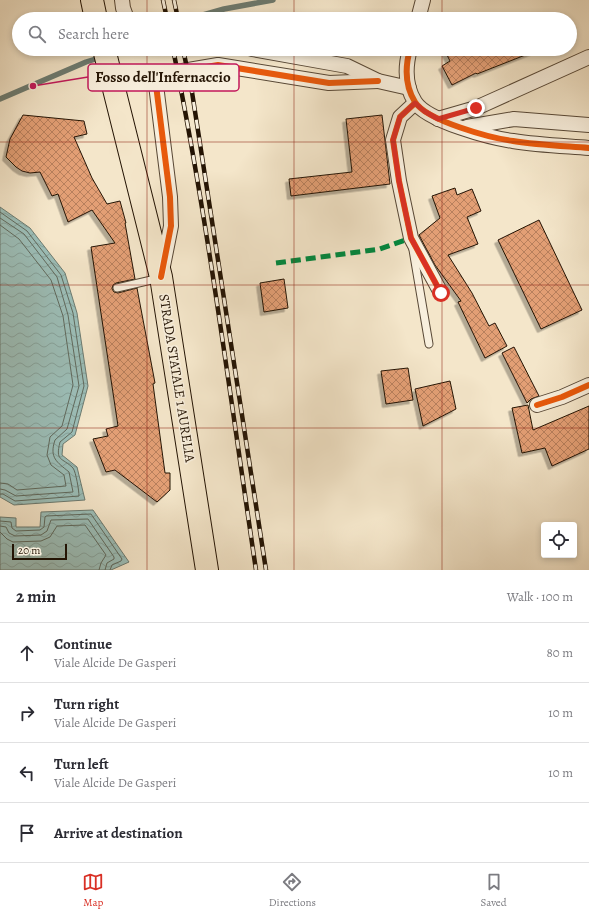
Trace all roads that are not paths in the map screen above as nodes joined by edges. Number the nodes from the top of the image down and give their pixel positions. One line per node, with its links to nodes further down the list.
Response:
1 (92, 0): 3 (main road)
2 (423, 0): 4 (street)
3 (95, 12)
4 (420, 12)
5 (106, 56): 17 (main road, STRADA STATALE 1 AURELIA)
6 (291, 56): 9 (street)
7 (409, 56): 10 (street)
8 (589, 58): 12 (street)
9 (378, 81): 10 (street); 17 (street)
10 (409, 88): 11 (street)
11 (415, 103): 12 (street); 16 (street)
12 (438, 119): 14 (street)
13 (589, 125): 14 (street)
14 (461, 128): 15 (street)
15 (589, 148)
16 (411, 238): 19 (street); 20 (lane)
17 (161, 277): 18 (lane); 23 (main road, STRADA STATALE 1 AURELIA)
18 (117, 288)
19 (441, 293)
20 (429, 344)
21 (589, 385): 22 (street)
22 (536, 405)
23 (207, 570)

